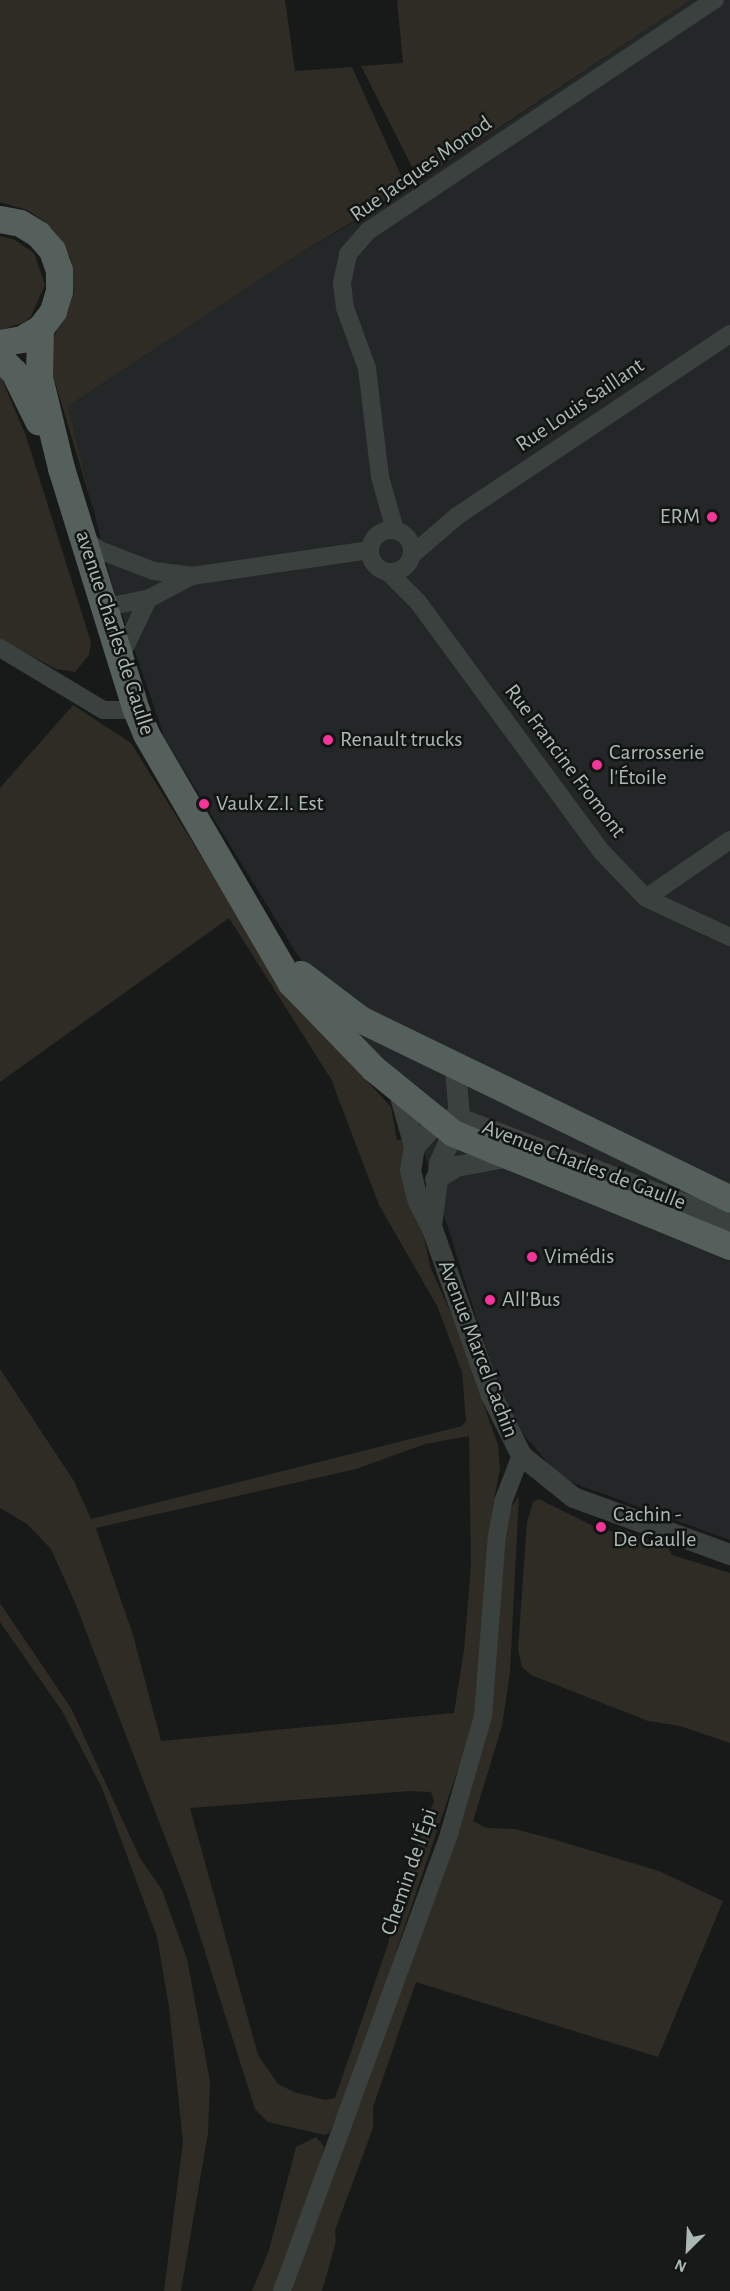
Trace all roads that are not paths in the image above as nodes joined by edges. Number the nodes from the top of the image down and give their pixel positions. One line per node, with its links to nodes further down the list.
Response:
1 (715, 0): 9 (street, Rue Jacques Monod)
2 (0, 219): 3 (main road)
3 (40, 328): 5 (main road); 7 (main road, avenue Charles de Gaulle)
4 (730, 334): 9 (street, Rue Louis Saillant)
5 (0, 343)
6 (0, 358): 7 (main road, avenue Charles de Gaulle)
7 (62, 468): 8 (main road, avenue Charles de Gaulle)
8 (82, 537): 10 (street); 12 (main road, avenue Charles de Gaulle)
9 (391, 551): 10 (street); 17 (street, Rue Francine Fromont)
10 (192, 576): 11 (street)
11 (148, 599): 12 (street); 14 (street)
12 (102, 601): 14 (main road, avenue Charles de Gaulle)
13 (0, 648): 15 (street)
14 (120, 659): 15 (main road, avenue Charles de Gaulle)
15 (136, 710): 19 (main road, avenue Charles de Gaulle)
16 (730, 840): 17 (street)
17 (646, 898): 18 (street, Rue Francine Fromont)
18 (730, 937)
19 (271, 947): 20 (main road, avenue Charles de Gaulle); 21 (main road, avenue Charles de Gaulle)
20 (456, 1067): 22 (street, Avenue Marcel Cachin); 26 (main road, Avenue Charles de Gaulle)
21 (399, 1093): 22 (main road, avenue Charles de Gaulle); 23 (street, Avenue Marcel Cachin)
22 (450, 1124): 23 (street); 24 (main road, Avenue Charles de Gaulle); 25 (street, Avenue Marcel Cachin); 27 (street, Avenue Charles de Gaulle)
23 (414, 1146): 28 (street, Avenue Marcel Cachin)
24 (504, 1157): 25 (street); 29 (main road, Avenue Charles de Gaulle)
25 (435, 1179): 28 (street, Avenue Marcel Cachin)
26 (730, 1199)
27 (730, 1221)
28 (431, 1226): 30 (street, Avenue Marcel Cachin)
29 (730, 1246)
30 (521, 1455): 31 (street, Avenue Marcel Cachin); 32 (street, Chemin de l'Épi)
31 (730, 1554)
32 (282, 2291)

